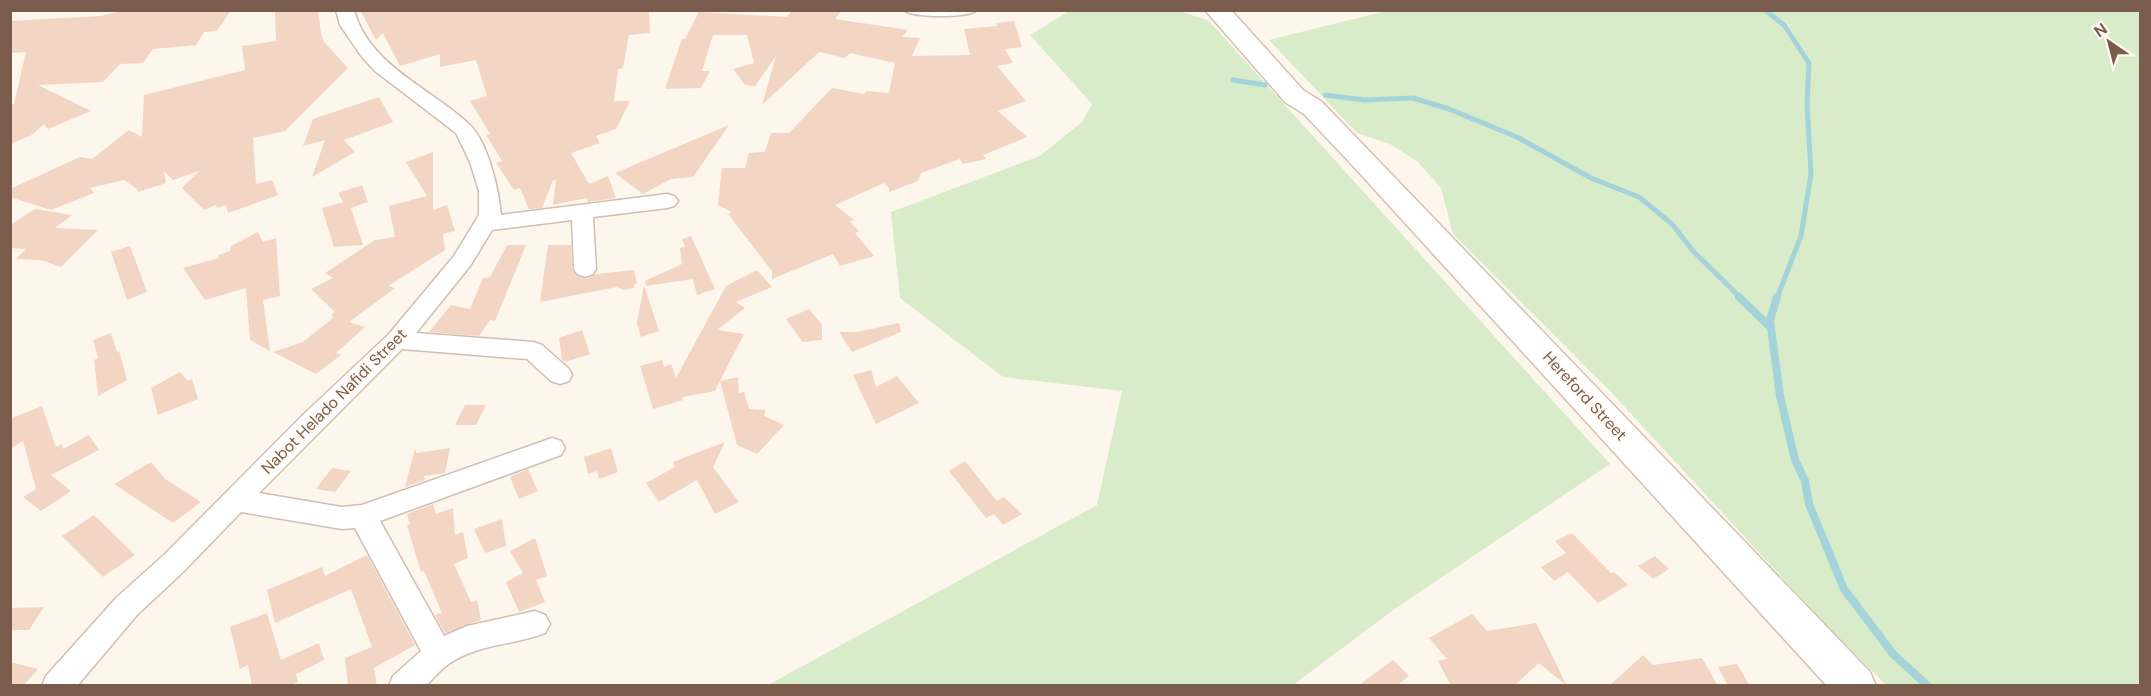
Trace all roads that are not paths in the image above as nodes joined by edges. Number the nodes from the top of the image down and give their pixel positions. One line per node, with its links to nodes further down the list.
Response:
1 (345, 10): 7 (street, Nabot Helado Nafidi Street)
2 (912, 10): 3 (street)
3 (969, 10)
4 (1221, 11): 18 (main road, Hereford Street)
5 (667, 201): 6 (street)
6 (582, 212): 7 (street); 8 (street)
7 (484, 224): 9 (street, Nabot Helado Nafidi Street)
8 (585, 269)
9 (397, 340): 10 (street); 12 (street, Nabot Helado Nafidi Street)
10 (560, 375)
11 (552, 448): 13 (street)
12 (236, 500): 13 (street); 16 (street, Nabot Helado Nafidi Street)
13 (363, 516): 15 (street)
14 (536, 624): 15 (street)
15 (438, 654): 17 (street)
16 (57, 686)
17 (404, 686)
18 (1854, 686)

